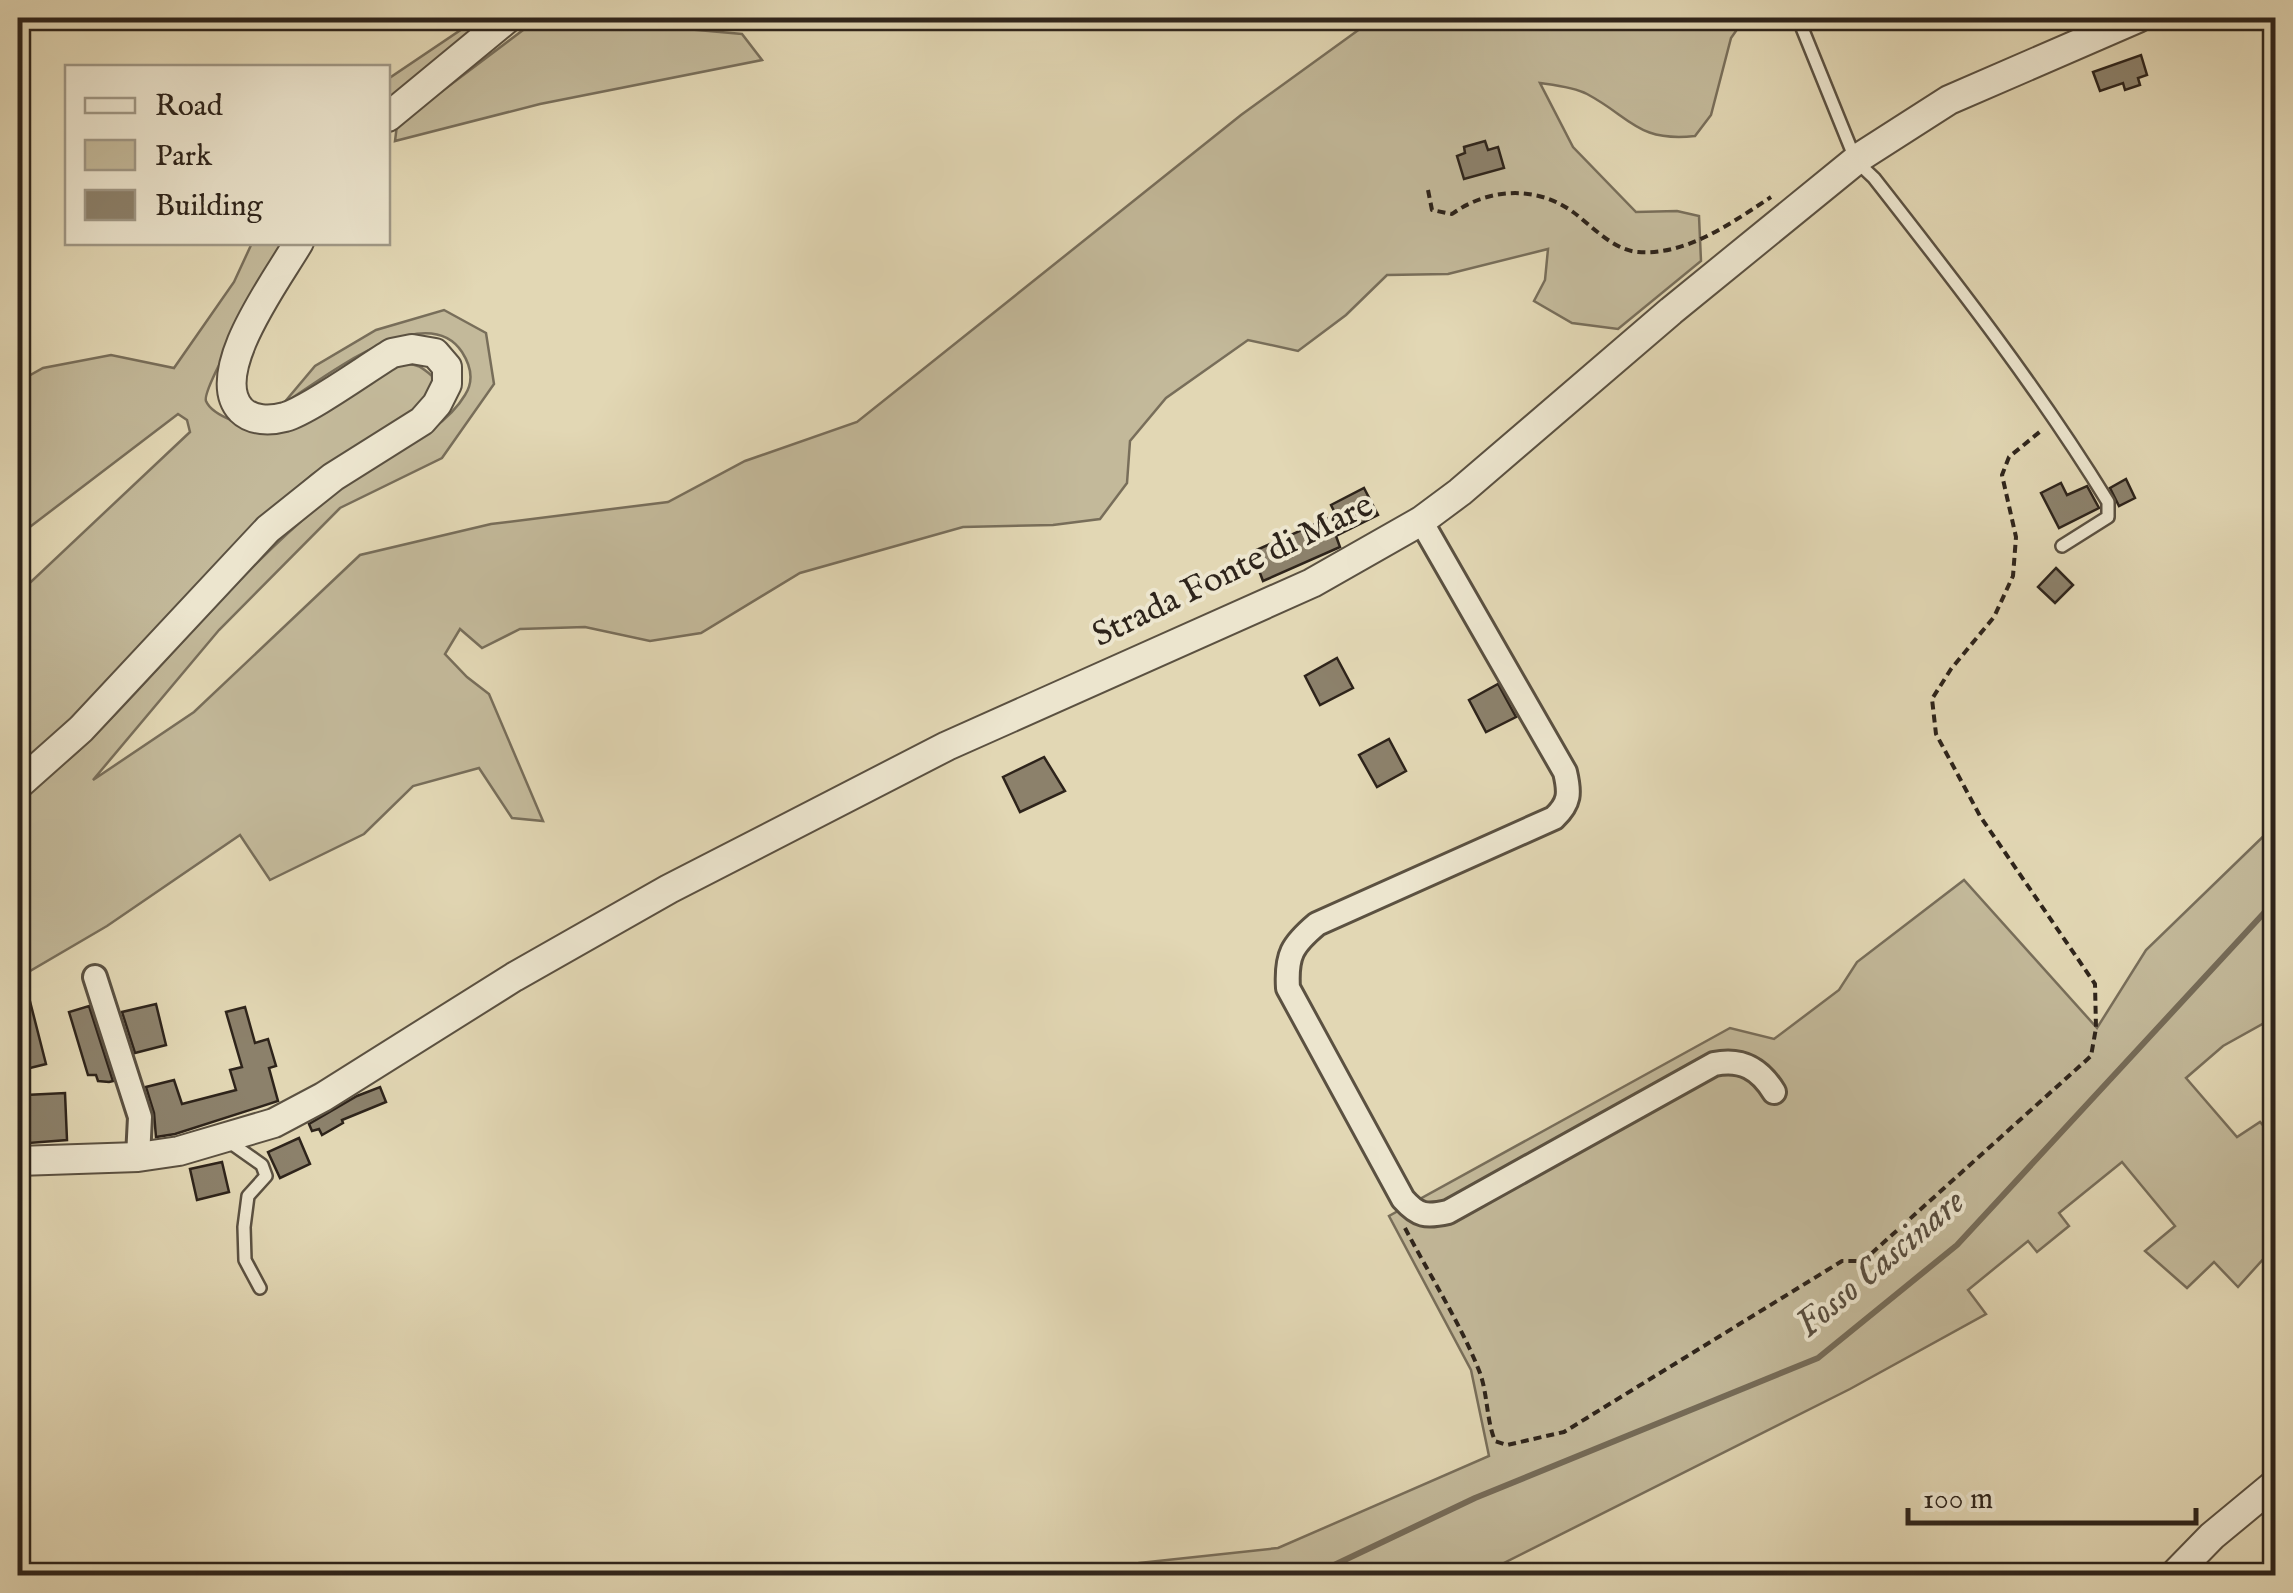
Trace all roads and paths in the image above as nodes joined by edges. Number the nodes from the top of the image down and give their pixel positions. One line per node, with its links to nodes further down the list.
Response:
1 (508, 18): 4 (street)
2 (1798, 18): 5 (lane)
3 (2138, 18): 5 (street, Strada Fonte di Mare)
4 (390, 115)
5 (1856, 161): 9 (lane); 10 (street, Strada Fonte di Mare)
6 (1428, 190): 7 (path)
7 (1780, 192)
8 (297, 245): 12 (street)
9 (2056, 417): 11 (lane); 18 (path)
10 (1421, 521): 15 (street, Strada Fonte di Mare); 18 (street)
11 (2062, 546)
12 (18, 785)
13 (95, 977): 16 (street)
14 (1774, 1092): 18 (street)
15 (224, 1139): 16 (street, Strada Fonte di Mare); 19 (lane)
16 (138, 1157): 17 (street, Strada Fonte di Mare)
17 (18, 1161)
18 (1402, 1200)
19 (260, 1288)
20 (2276, 1483): 21 (street)
21 (2173, 1576)

